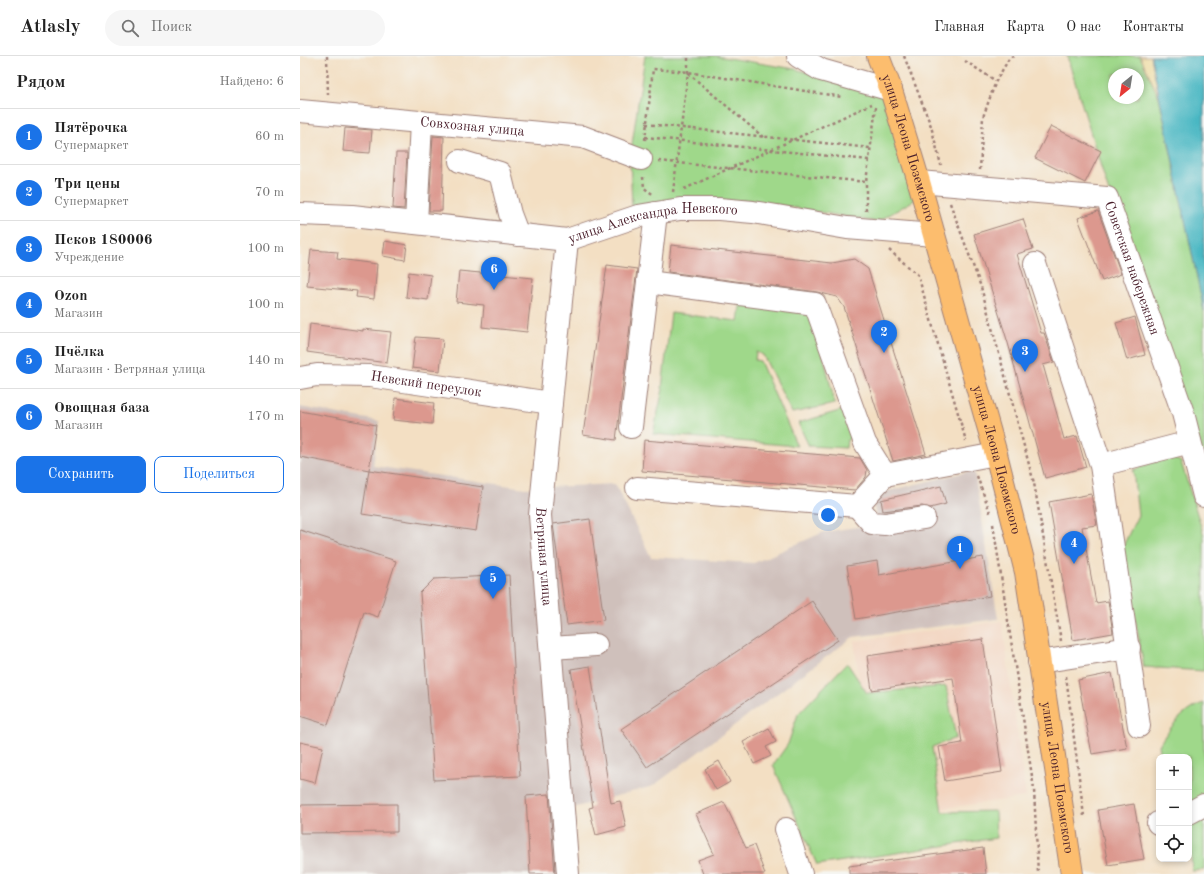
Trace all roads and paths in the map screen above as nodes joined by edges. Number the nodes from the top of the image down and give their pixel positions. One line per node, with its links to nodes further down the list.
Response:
1 (327, 56): 13 (path)
2 (688, 56): 7 (path)
3 (798, 56): 9 (street)
4 (878, 56): 9 (main road, улица Леона Поземского)
5 (1015, 56): 8 (path)
6 (965, 61): 8 (path)
7 (688, 72): 10 (path); 15 (path); 16 (path); 18 (path)
8 (996, 81): 30 (path)
9 (884, 96): 11 (path); 20 (path); 21 (path); 29 (main road, улица Леона Поземского)
10 (845, 98)
11 (869, 101)
12 (300, 111): 13 (street, Совхозная улица)
13 (329, 114): 14 (street, Совхозная улица)
14 (421, 122): 23 (street, Совхозная улица); 33 (street)
15 (646, 124): 16 (path); 17 (path)
16 (681, 128): 18 (path); 19 (path)
17 (645, 136): 19 (path); 23 (path)
18 (763, 138): 20 (path)
19 (679, 140): 22 (path); 26 (path)
20 (792, 141): 21 (path); 22 (path)
21 (870, 148): 24 (path)
22 (771, 150): 24 (path); 27 (path)
23 (641, 159): 26 (path); 31 (path)
24 (869, 160): 28 (path)
25 (460, 161): 35 (street)
26 (676, 162): 27 (path); 27 (path)
27 (730, 168): 28 (path)
28 (866, 182): 34 (path)
29 (919, 182): 30 (street, Советская набережная); 36 (main road, улица Леона Поземского)
30 (979, 187): 43 (street, Советская набережная)
31 (656, 213): 34 (street, улица Александра Невского); 37 (street, улица Александра Невского); 39 (street)
32 (300, 214): 33 (street, улица Александра Невского)
33 (416, 223): 35 (street, улица Александра Невского)
34 (866, 230): 36 (street, улица Александра Невского); 45 (path)
35 (518, 235): 37 (street, улица Александра Невского)
36 (934, 235): 44 (main road, улица Леона Поземского)
37 (567, 240): 41 (street, Ветряная улица)
38 (1035, 264): 46 (street)
39 (648, 282): 42 (street); 47 (street)
40 (300, 378): 41 (street, Невский переулок)
41 (551, 403): 53 (street, Ветряная улица)
42 (631, 427)
43 (1190, 442): 46 (street); 49 (street, Советская набережная)
44 (996, 454): 45 (street); 55 (main road, улица Леона Поземского)
45 (971, 459): 47 (street); 62 (path)
46 (1101, 465): 54 (street)
47 (885, 475): 50 (street)
48 (637, 488): 50 (street)
49 (1204, 496)
50 (857, 506): 51 (street)
51 (924, 518)
52 (596, 644): 53 (street)
53 (551, 648): 60 (street, Ветряная улица)
54 (1129, 648): 55 (street); 56 (street)
55 (1039, 662): 63 (main road, улица Леона Поземского)
56 (1139, 726)
57 (1204, 805): 58 (street)
58 (1192, 811)
59 (786, 829): 61 (street)
60 (568, 874)
61 (801, 874)
62 (1038, 874)
63 (1072, 874)

